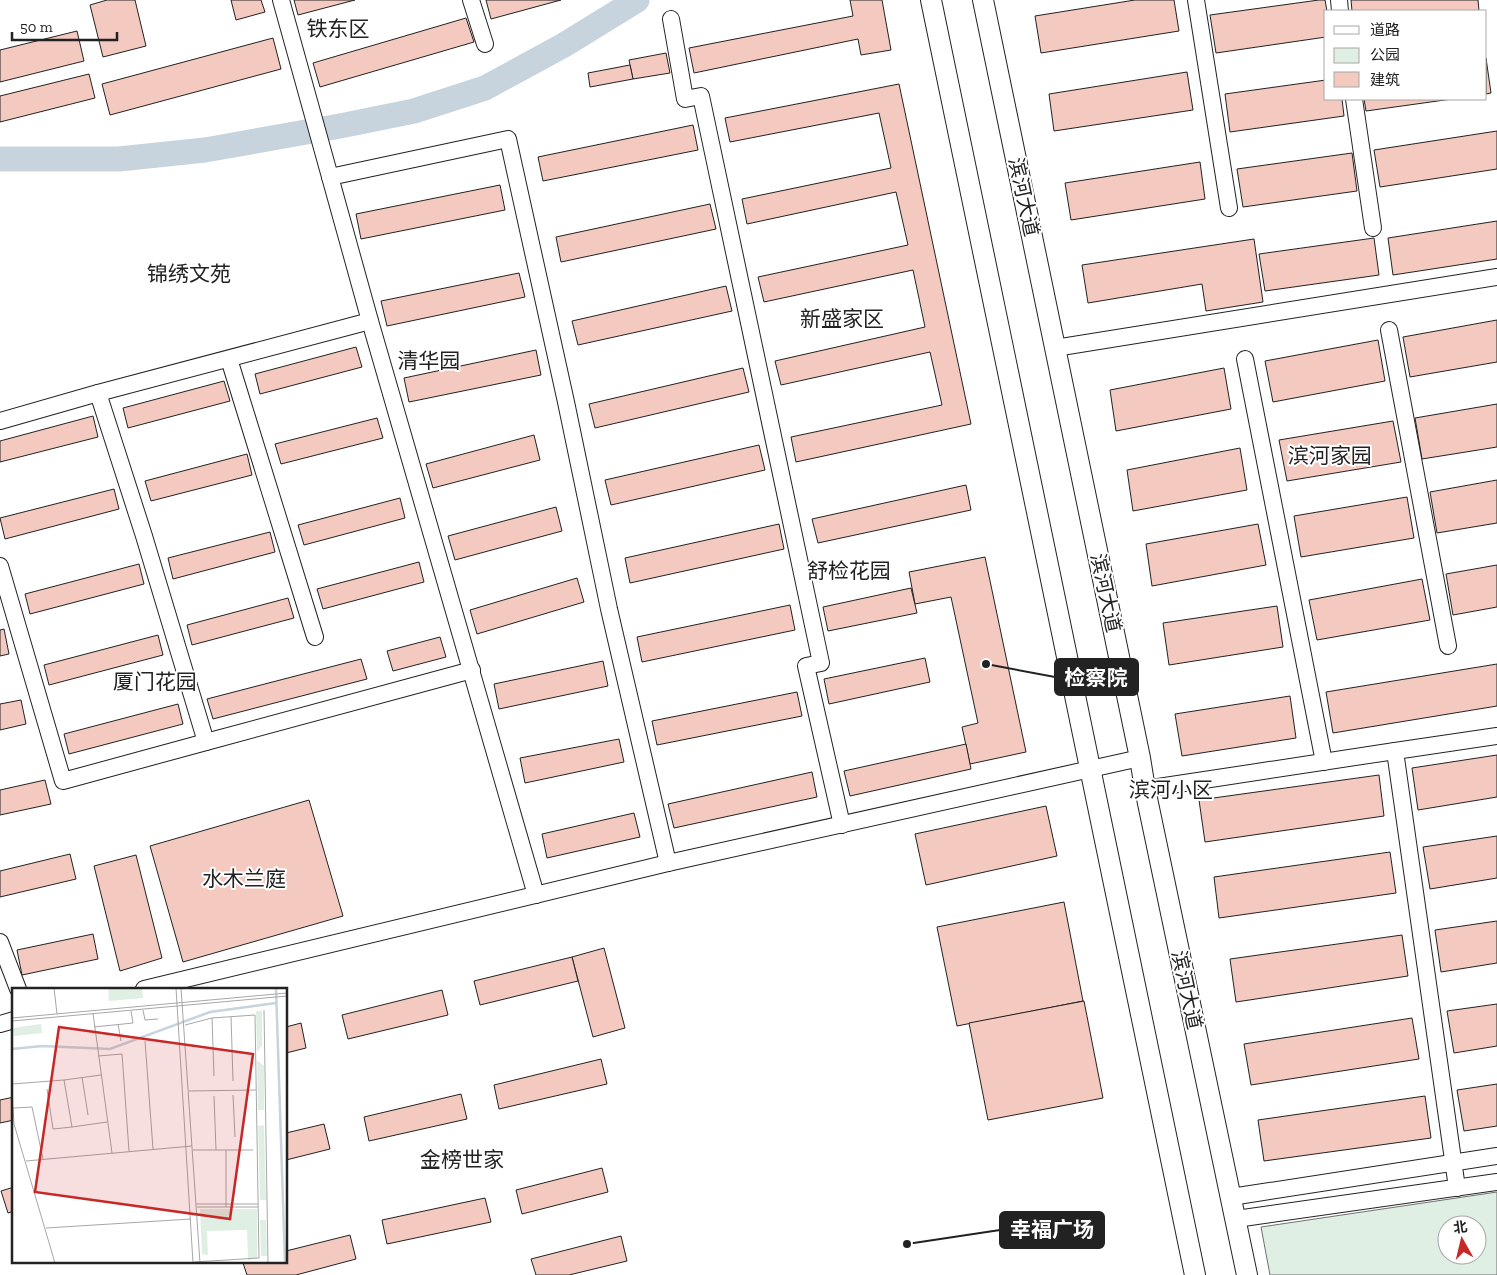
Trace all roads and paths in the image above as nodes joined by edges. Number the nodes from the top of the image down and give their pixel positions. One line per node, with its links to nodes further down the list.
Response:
1 (281, 0): 9 (street)
2 (471, 0): 7 (street)
3 (931, 0): 29 (main road)
4 (983, 0): 15 (main road, 滨河大道)
5 (1196, 0): 10 (street)
6 (671, 19): 31 (street)
7 (485, 44)
8 (1354, 100): 11 (street)
9 (330, 177): 13 (street); 32 (street)
10 (1229, 208)
11 (1374, 228)
12 (1497, 277): 15 (street)
13 (370, 321): 16 (street); 23 (street)
14 (1389, 330): 22 (street)
15 (1055, 348): 27 (main road, 滨河大道)
16 (229, 358): 18 (street); 21 (street)
17 (1245, 359): 28 (street)
18 (98, 393): 19 (street); 25 (street)
19 (0, 421)
20 (0, 566): 25 (street)
21 (315, 637)
22 (1448, 646)
23 (472, 670): 25 (street); 33 (street)
24 (1497, 736): 26 (street)
25 (206, 742)
26 (1394, 751): 28 (street); 38 (street)
27 (1140, 758): 29 (street); 30 (main road, 滨河大道)
28 (1324, 762): 30 (street)
29 (1090, 769): 31 (street); 43 (main road)
30 (1144, 789): 41 (main road, 滨河大道)
31 (842, 825): 32 (street)
32 (668, 863): 33 (street)
33 (536, 895): 36 (street)
34 (0, 942): 35 (street)
35 (18, 988)
36 (148, 988)
37 (1497, 1156): 38 (street)
38 (1453, 1163): 40 (street); 41 (street)
39 (1497, 1182): 40 (street)
40 (1456, 1188): 42 (street)
41 (1231, 1197): 42 (main road, 滨河大道)
42 (1236, 1220): 44 (main road, 滨河大道)
43 (1195, 1275)
44 (1247, 1275)

